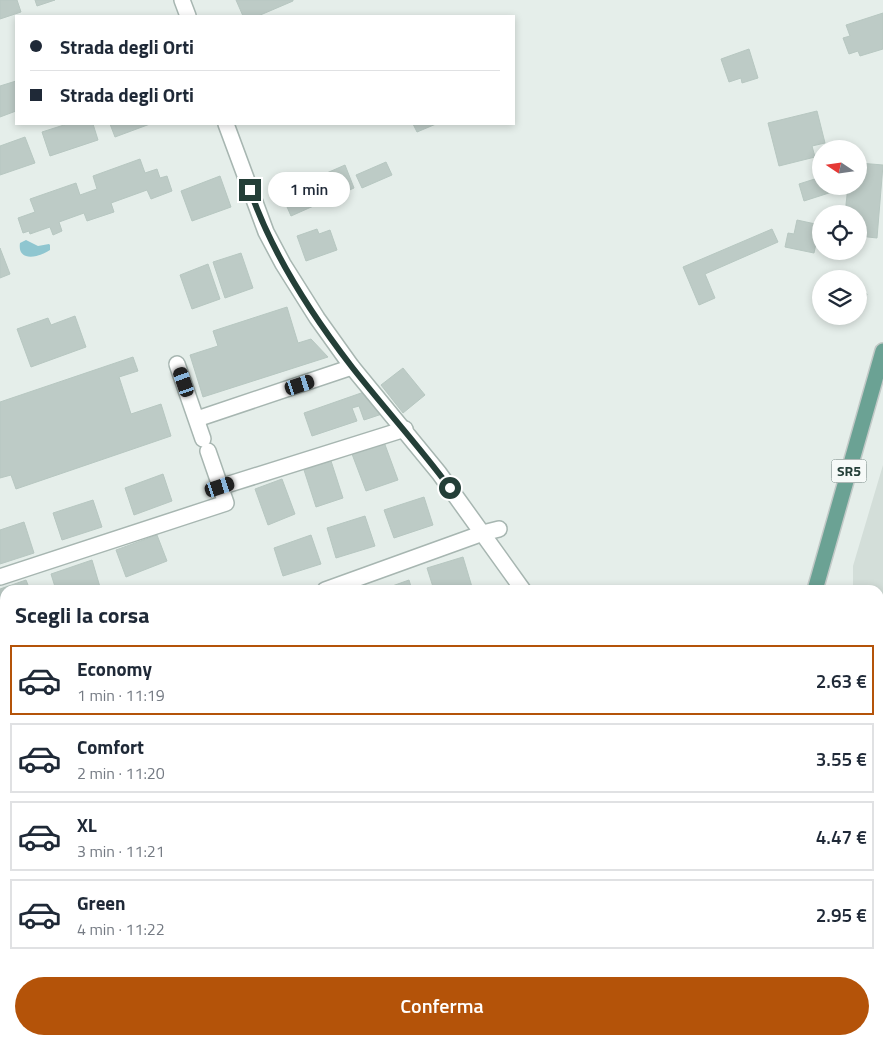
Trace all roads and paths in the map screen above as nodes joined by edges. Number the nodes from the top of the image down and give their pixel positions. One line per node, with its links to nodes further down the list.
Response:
1 (182, 0): 2 (street)
2 (188, 15)
3 (226, 125): 6 (street)
4 (883, 351): 15 (main road, SR5)
5 (177, 364): 7 (street)
6 (352, 367): 7 (street); 8 (street)
7 (196, 419): 9 (street)
8 (405, 429): 9 (street); 11 (street)
9 (220, 487): 12 (street)
10 (499, 529): 11 (street)
11 (483, 533): 13 (street); 14 (street)
12 (0, 577)
13 (339, 585)
14 (520, 585)
15 (816, 585)

